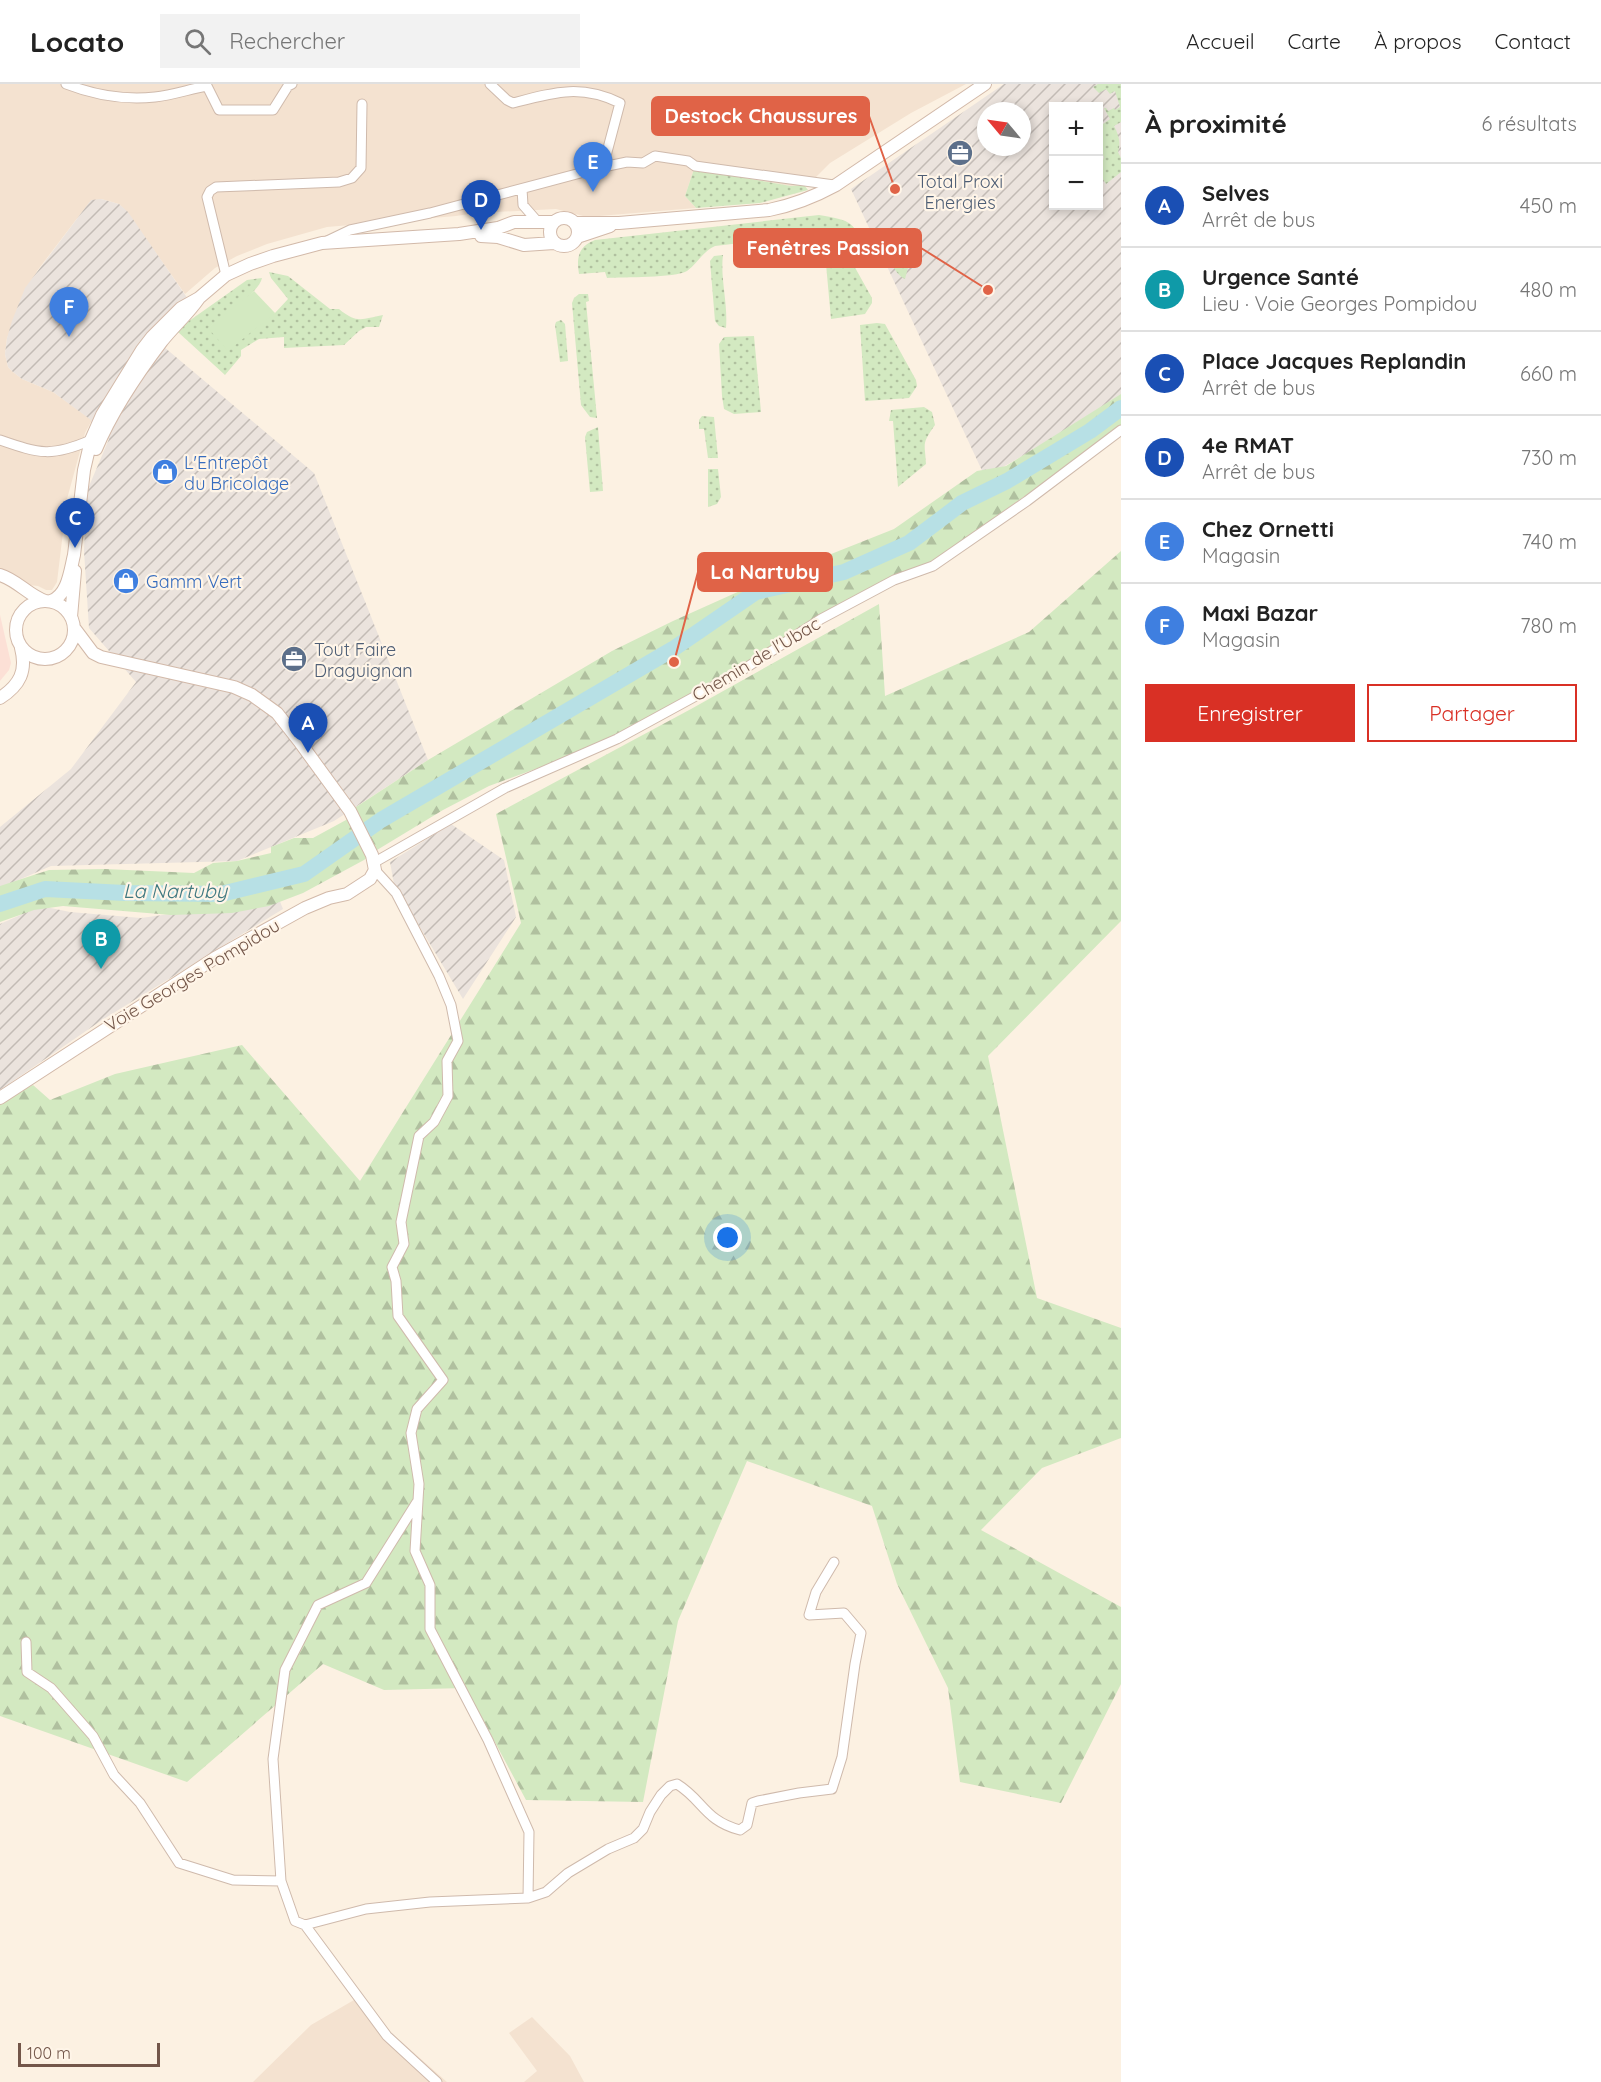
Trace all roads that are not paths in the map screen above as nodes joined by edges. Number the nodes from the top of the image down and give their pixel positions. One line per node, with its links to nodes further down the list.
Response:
1 (66, 84): 2 (street)
2 (292, 84)
3 (490, 84): 5 (street)
4 (985, 84): 8 (main road)
5 (574, 85): 7 (street)
6 (362, 104): 21 (street)
7 (603, 166): 8 (street); 9 (street)
8 (836, 186): 15 (main road)
9 (522, 189): 10 (street); 19 (street)
10 (524, 205): 11 (street); 12 (street)
11 (514, 222): 12 (main road); 16 (main road); 18 (main road)
12 (537, 222): 13 (main road)
13 (553, 222): 14 (main road); 20 (main road)
14 (575, 223): 15 (main road); 17 (main road)
15 (619, 223): 17 (main road)
16 (459, 234): 18 (main road); 19 (main road)
17 (577, 237): 20 (main road)
18 (511, 241): 20 (main road)
19 (322, 243): 21 (main road)
20 (554, 243)
21 (226, 275): 22 (main road)
22 (200, 298): 23 (main road); 24 (main road)
23 (125, 376): 24 (main road); 27 (main road)
24 (129, 390): 28 (main road)
25 (1121, 429): 39 (street, Chemin de l'Ubac)
26 (0, 440): 27 (street)
27 (91, 440): 28 (main road)
28 (82, 484): 29 (main road)
29 (74, 555): 32 (main road); 34 (main road)
30 (0, 575): 31 (main road)
31 (13, 581): 32 (main road); 33 (main road)
32 (48, 601): 33 (main road); 34 (main road)
33 (21, 613): 35 (main road)
34 (73, 623): 36 (main road); 37 (main road)
35 (21, 648): 37 (main road); 38 (main road)
36 (93, 653): 37 (main road); 39 (main road)
37 (62, 654)
38 (0, 698)
39 (374, 863): 40 (main road, Voie Georges Pompidou); 41 (street)
40 (0, 1098)
41 (418, 1500): 44 (street); 45 (street)
42 (834, 1562): 45 (street)
43 (26, 1642): 44 (street)
44 (281, 1881): 46 (street)
45 (528, 1898): 46 (street)
46 (305, 1925): 47 (street)
47 (437, 2082)

